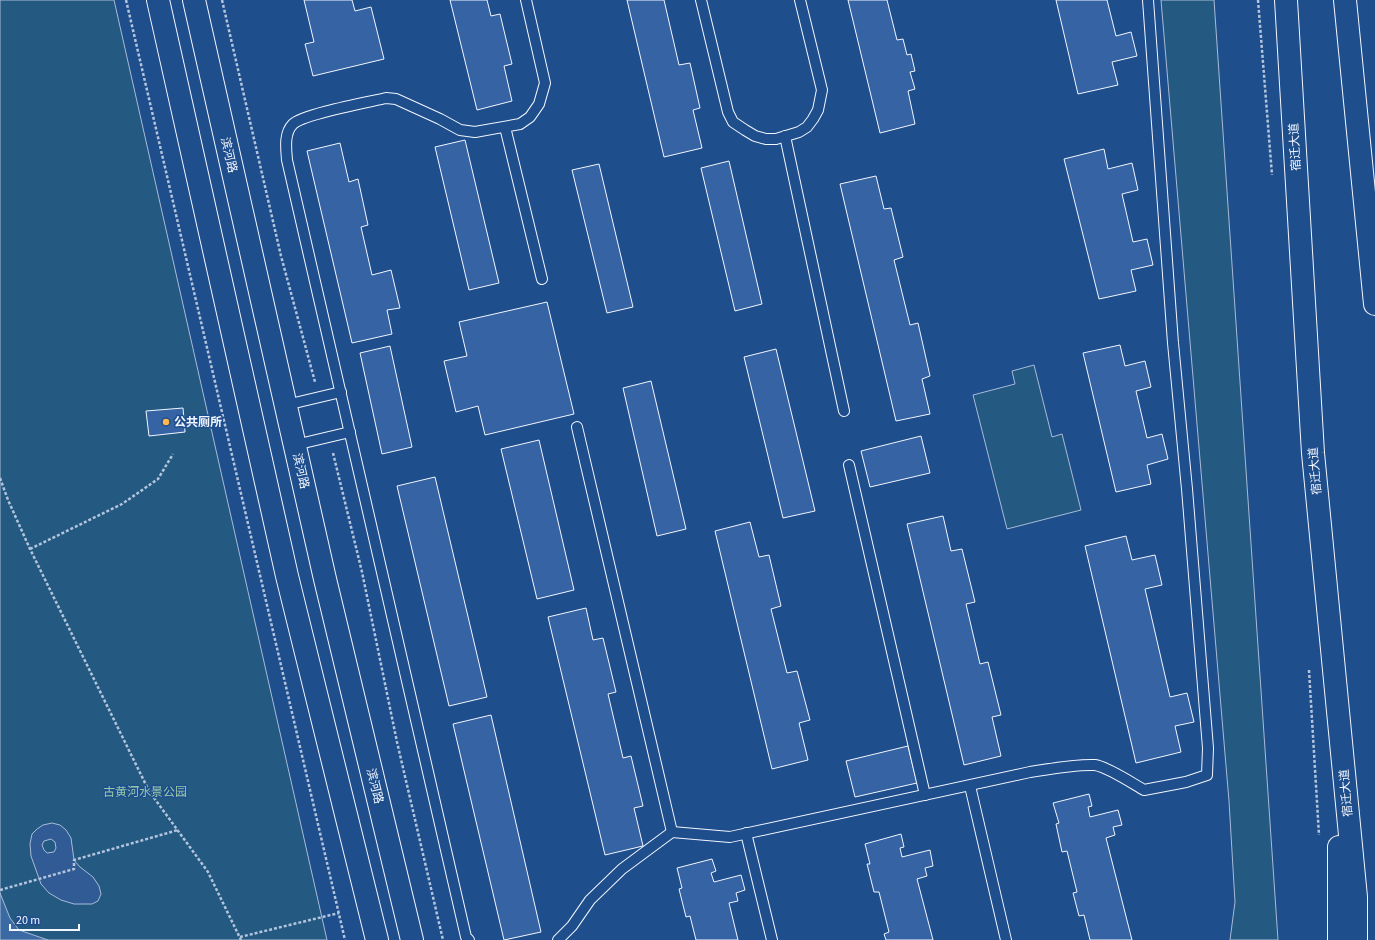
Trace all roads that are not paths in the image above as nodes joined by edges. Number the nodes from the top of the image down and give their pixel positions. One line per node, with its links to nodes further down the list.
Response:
1 (158, 0): 26 (main road)
2 (194, 0): 14 (main road, 滨河路)
3 (526, 0): 9 (lane)
4 (701, 0): 10 (lane)
5 (800, 0): 10 (lane)
6 (1148, 0): 21 (lane)
7 (1286, 0): 20 (main road, 宿迁大道)
8 (1345, 0): 12 (main road)
9 (505, 127): 11 (lane); 13 (lane)
10 (785, 136): 15 (lane)
11 (542, 279)
12 (1375, 304)
13 (341, 392): 14 (lane); 17 (lane)
14 (286, 405): 18 (main road, 滨河路)
15 (844, 411)
16 (577, 427): 23 (lane)
17 (350, 432): 18 (lane); 28 (lane)
18 (295, 445): 27 (main road, 滨河路)
19 (848, 465): 22 (lane)
20 (1339, 716): 25 (main road, 宿迁大道); 32 (main road)
21 (970, 786): 22 (lane); 31 (lane)
22 (925, 795): 24 (lane)
23 (672, 832): 24 (lane); 29 (lane)
24 (746, 833): 30 (lane)
25 (1356, 897): 33 (main road, 宿迁大道); 34 (main road)
26 (377, 940)
27 (412, 940)
28 (469, 940)
29 (558, 940)
30 (772, 940)
31 (1006, 940)
32 (1339, 940)
33 (1356, 940)
34 (1362, 940)

